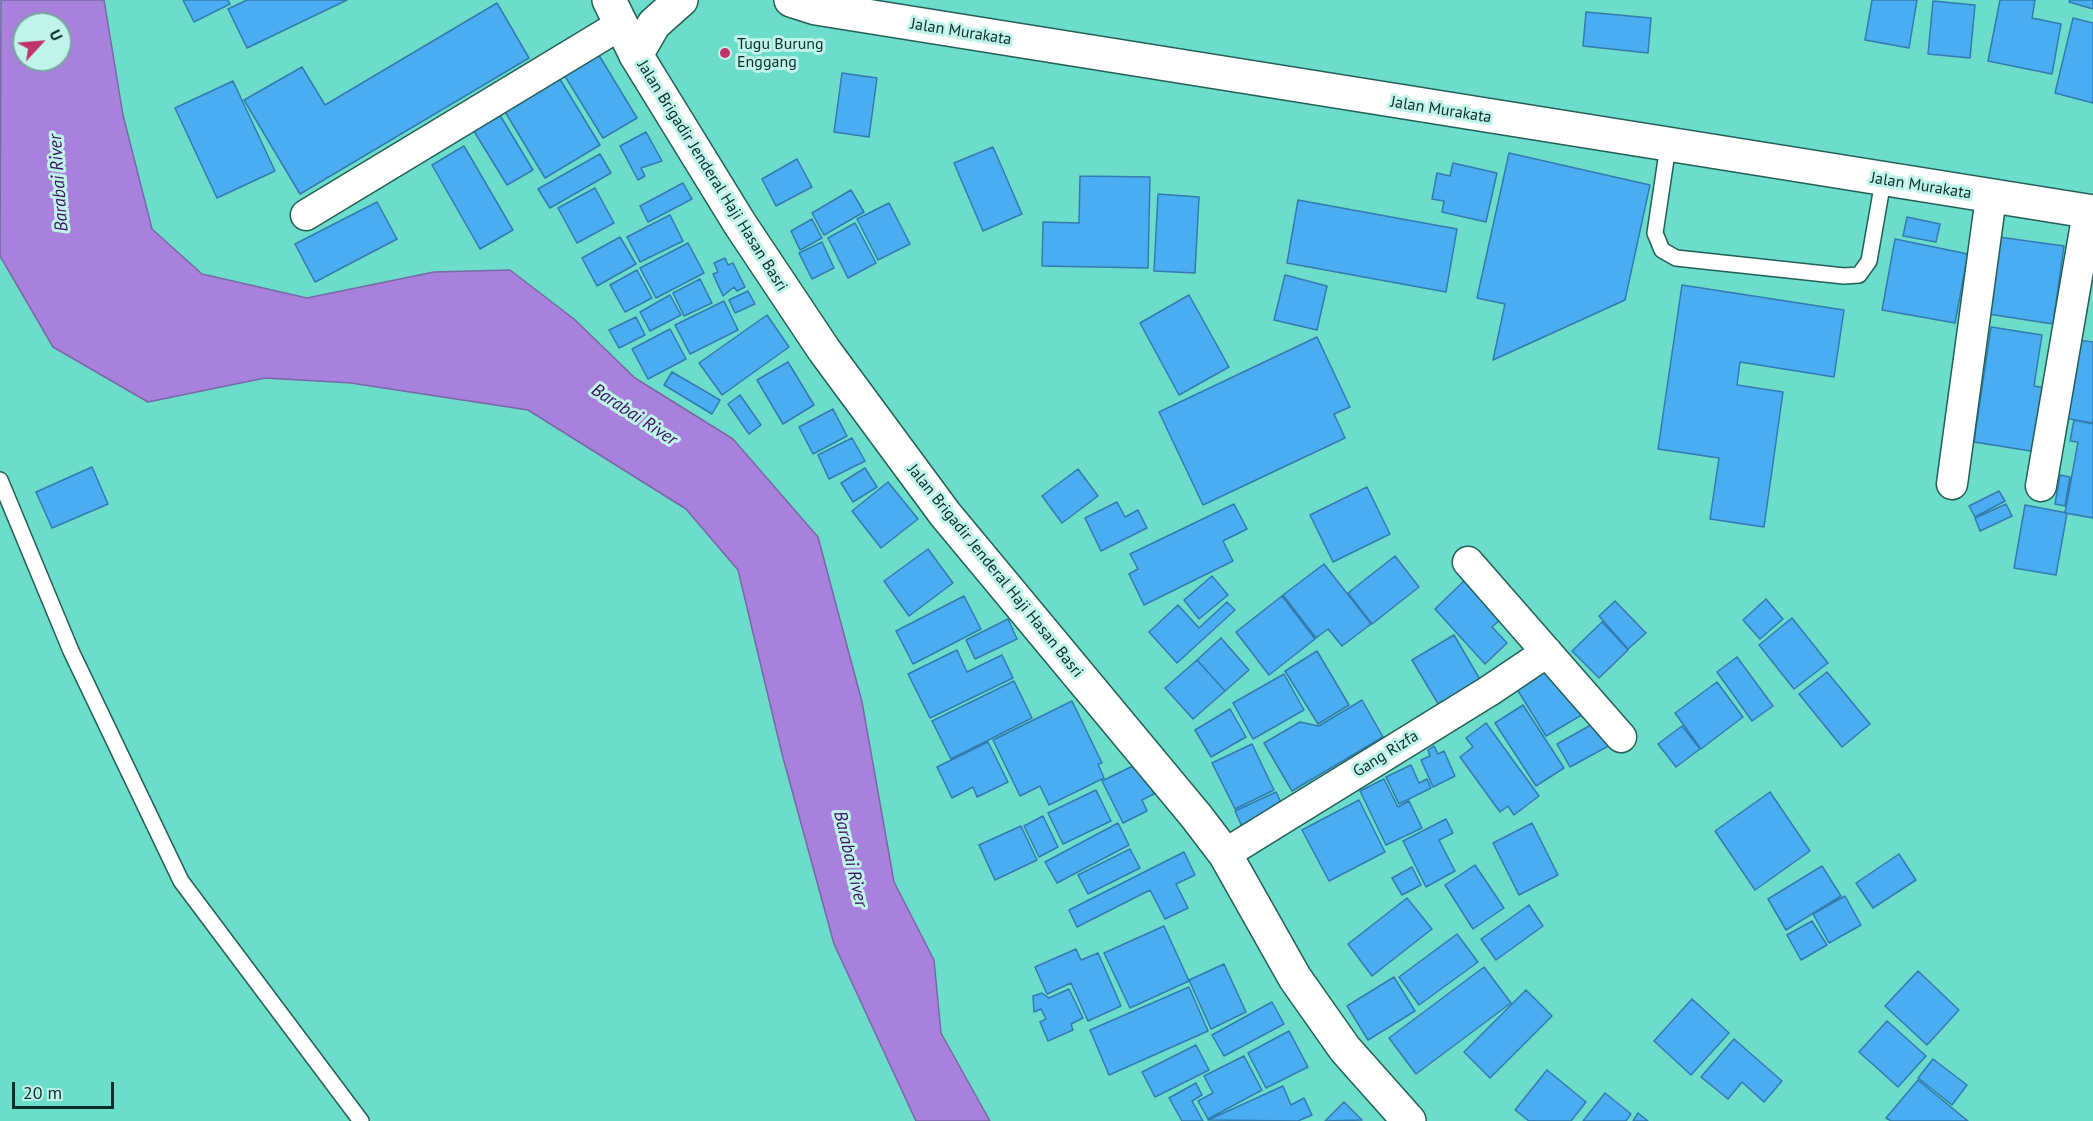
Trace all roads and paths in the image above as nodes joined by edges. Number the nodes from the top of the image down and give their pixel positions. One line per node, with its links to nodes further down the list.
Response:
1 (681, 0): 4 (main road)
2 (791, 0): 5 (main road, Jalan Murakata)
3 (615, 12): 4 (main road, Jalan Brigadir Jenderal Haji Hasan Basri); 9 (street)
4 (636, 55): 16 (main road, Jalan Brigadir Jenderal Haji Hasan Basri)
5 (1668, 146): 6 (main road, Jalan Murakata); 6 (lane)
6 (1883, 180): 7 (main road, Jalan Murakata)
7 (1991, 197): 8 (main road, Jalan Murakata); 11 (street)
8 (2090, 212): 12 (street)
9 (306, 215)
10 (0, 480): 17 (lane)
11 (1952, 484)
12 (2041, 486)
13 (1468, 562): 14 (street)
14 (1547, 652): 15 (street); 16 (street, Gang Rizfa)
15 (1620, 737)
16 (1225, 854): 18 (main road, Jalan Brigadir Jenderal Haji Hasan Basri)
17 (361, 1121)
18 (1409, 1121)

